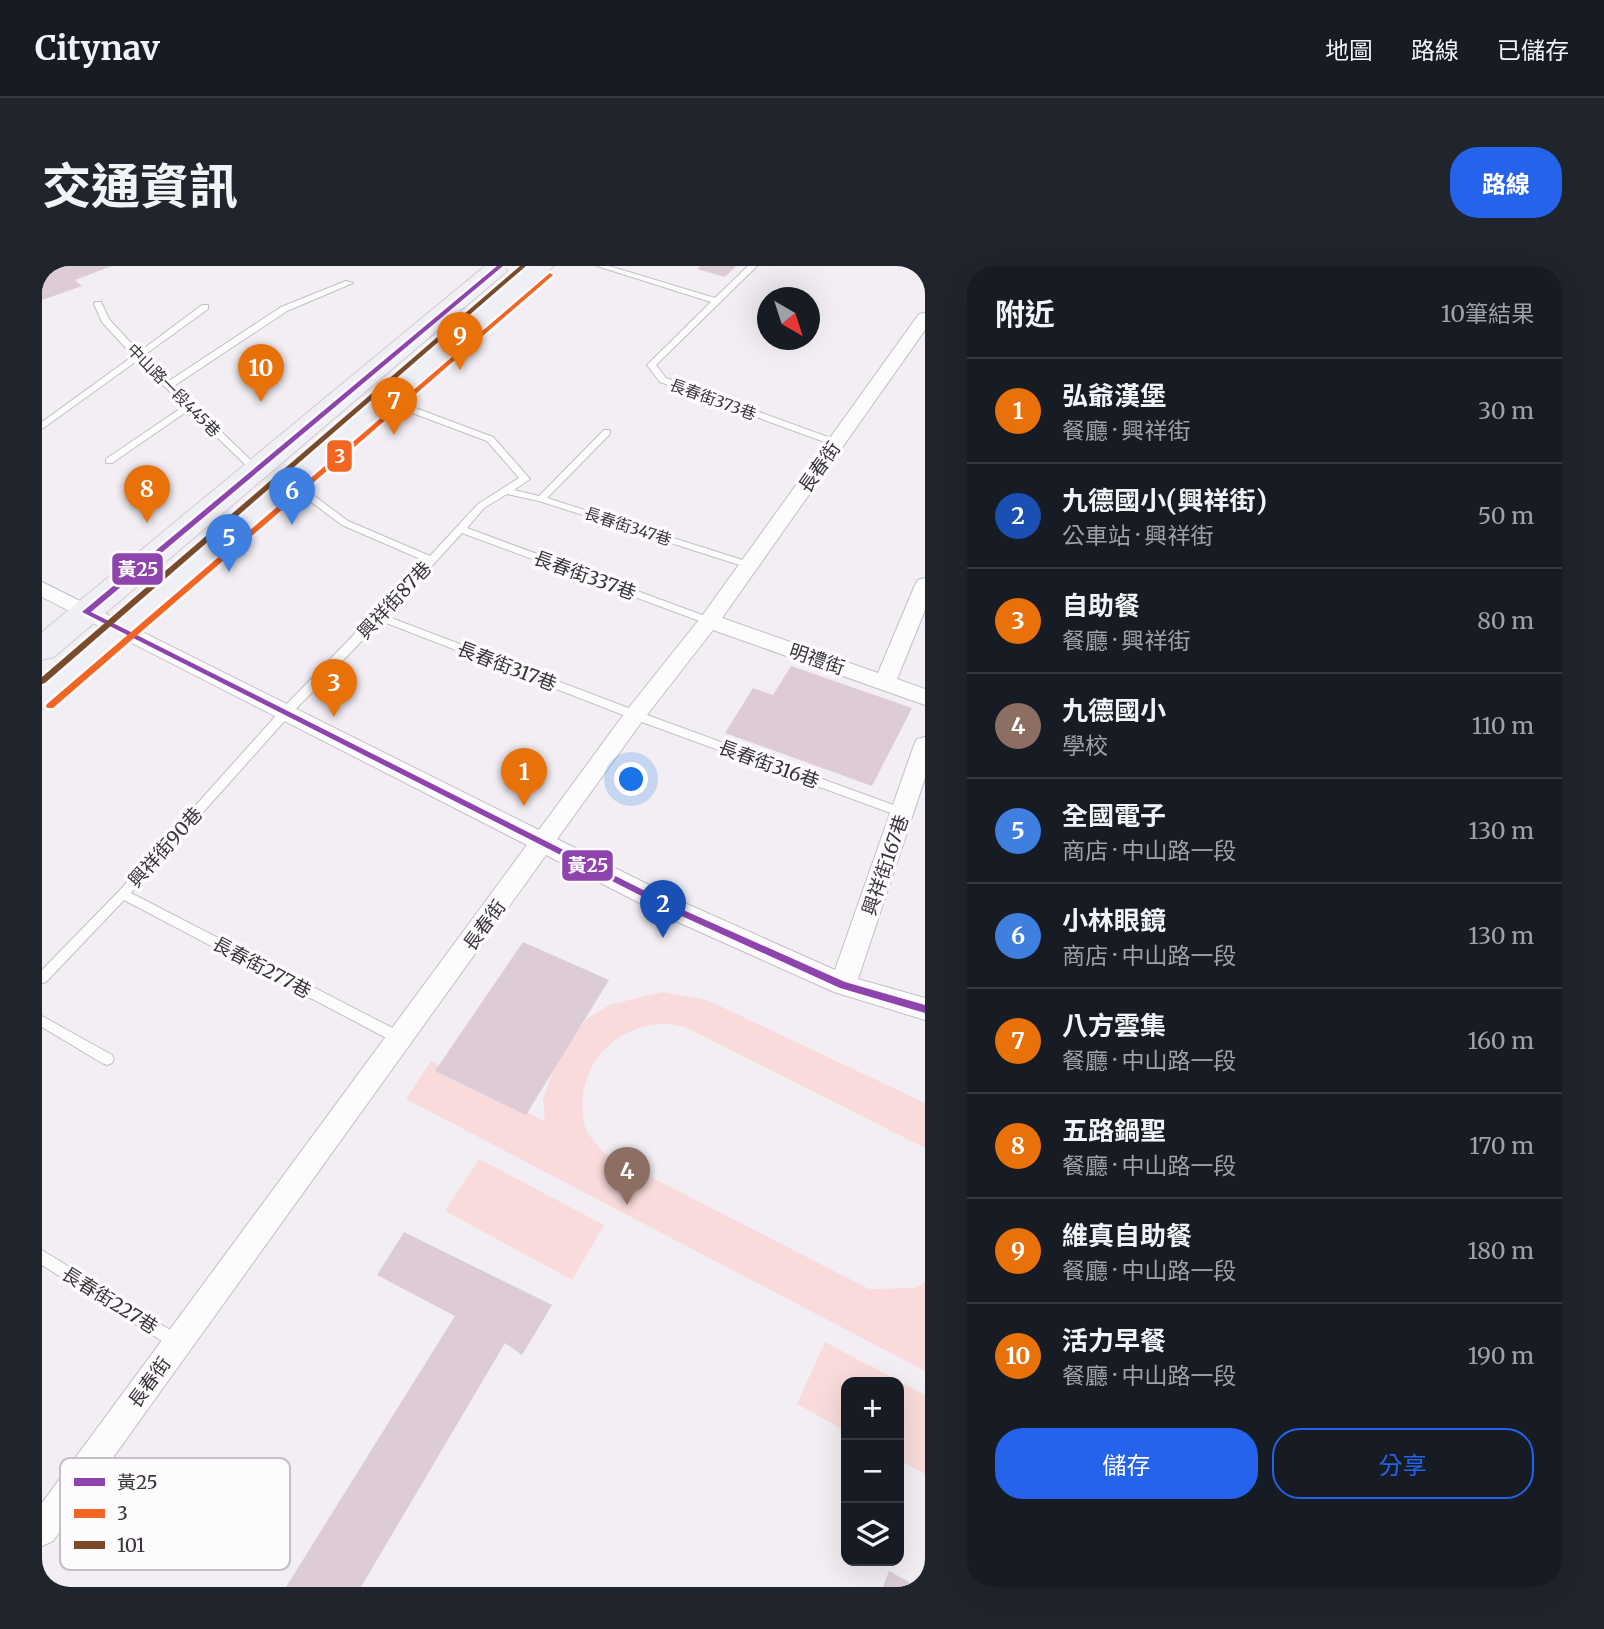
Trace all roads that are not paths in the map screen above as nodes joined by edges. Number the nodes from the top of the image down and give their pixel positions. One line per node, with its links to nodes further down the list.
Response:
1 (500, 266): 18 (main road)
2 (541, 266): 12 (main road)
3 (601, 266): 6 (lane)
4 (753, 266): 6 (lane, 長春街373巷)
5 (349, 283): 11 (lane)
6 (716, 302): 16 (lane, 長春街373巷)
7 (98, 304): 10 (lane, 中山路一段445巷)
8 (205, 307): 10 (lane)
9 (925, 318): 16 (street, 長春街)
10 (138, 356): 11 (lane, 中山路一段445巷); 14 (lane)
11 (167, 386): 13 (lane, 中山路一段445巷)
12 (386, 400): 19 (main road); 20 (lane)
13 (190, 406): 17 (lane); 18 (lane, 中山路一段445巷)
14 (42, 426)
15 (607, 432): 21 (lane)
16 (836, 443): 24 (street, 長春街)
17 (109, 461)
18 (257, 471): 27 (main road)
19 (290, 482): 23 (lane); 30 (main road)
20 (506, 491): 21 (lane, 長春街347巷); 22 (lane, 興祥街87巷)
21 (541, 499): 24 (lane, 長春街347巷)
22 (461, 529): 23 (lane, 興祥街87巷); 29 (lane, 長春街337巷)
23 (431, 560): 28 (lane, 興祥街87巷)
24 (749, 565): 29 (street, 長春街)
25 (925, 585): 32 (street)
26 (42, 589): 27 (street)
27 (86, 612): 30 (street); 31 (main road)
28 (379, 617): 35 (lane, 興祥街87巷); 36 (lane, 長春街317巷)
29 (709, 621): 32 (street, 明禮街); 36 (street, 長春街)
30 (121, 629): 33 (main road); 35 (street)
31 (42, 649)
32 (886, 682): 34 (street, 明禮街)
33 (42, 697)
34 (925, 697)
35 (285, 713): 39 (street); 40 (lane, 興祥街90巷)
36 (635, 715): 38 (lane, 長春街316巷); 39 (street, 長春街)
37 (925, 745): 38 (street, 興祥街167巷)
38 (903, 813): 42 (street, 興祥街167巷)
39 (543, 844): 42 (street); 45 (street, 長春街)
40 (122, 894): 41 (lane, 興祥街90巷); 45 (lane, 長春街277巷)
41 (42, 978)
42 (843, 985): 43 (street)
43 (925, 1009)
44 (42, 1021): 46 (lane)
45 (401, 1039): 48 (street, 長春街)
46 (107, 1059)
47 (42, 1257): 48 (lane, 長春街227巷)
48 (178, 1343): 49 (street, 長春街)
49 (94, 1458)
50 (60, 1505): 51 (street, 長春街)
51 (42, 1530)

